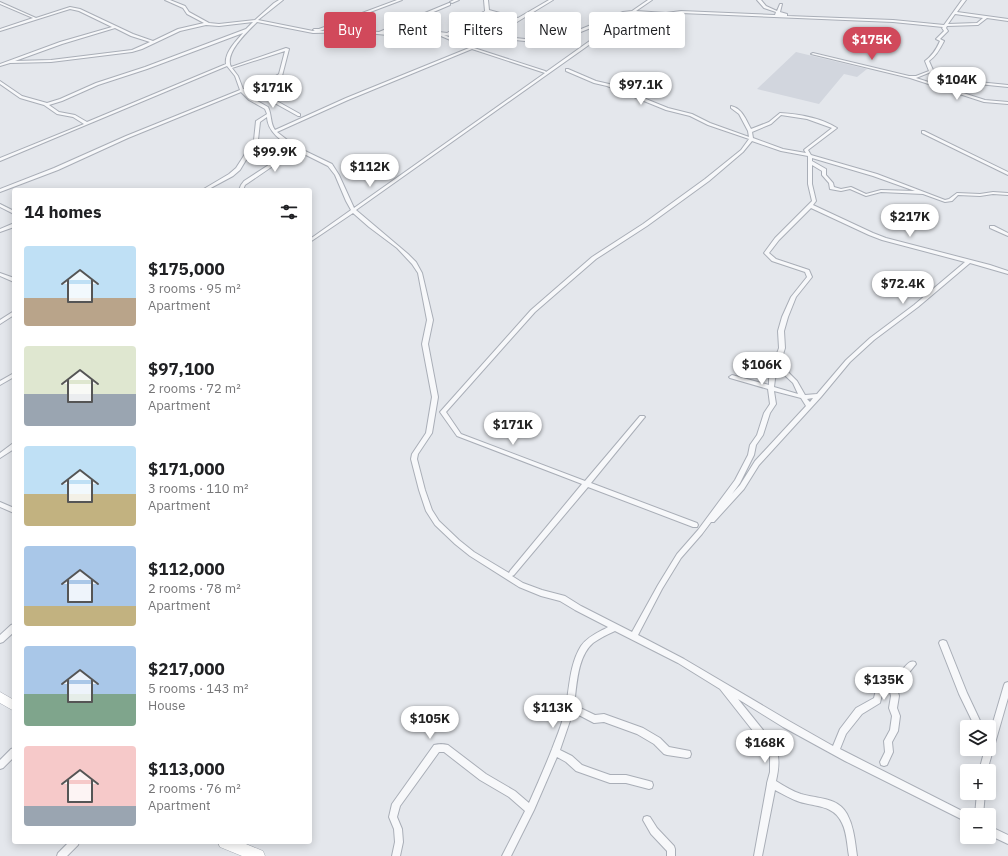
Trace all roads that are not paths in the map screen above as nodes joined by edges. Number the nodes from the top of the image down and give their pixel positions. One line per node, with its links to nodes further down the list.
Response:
1 (167, 0): 26 (street)
2 (280, 0): 25 (street)
3 (400, 0): 32 (street)
4 (457, 0): 33 (street)
5 (486, 0): 15 (street)
6 (551, 0): 23 (street)
7 (650, 0): 14 (street)
8 (754, 0): 10 (street)
9 (964, 0): 18 (street)
10 (759, 1): 19 (street)
11 (638, 2): 14 (street)
12 (0, 3): 22 (street)
13 (781, 5): 19 (street)
14 (640, 7): 16 (street)
15 (487, 11): 23 (street); 34 (street)
16 (632, 12)
17 (685, 12): 19 (street)
18 (954, 12): 21 (street); 27 (street)
19 (777, 14): 20 (street); 20 (street)
20 (793, 16): 27 (street)
21 (986, 17): 24 (street); 27 (street)
22 (35, 18): 28 (street); 30 (street)
23 (518, 19)
24 (1008, 20)
25 (256, 21): 26 (street); 31 (street); 32 (street)
26 (209, 24): 36 (street)
27 (946, 25): 44 (street)
28 (115, 27): 36 (street); 40 (street)
29 (589, 27): 35 (street)
30 (0, 30)
31 (248, 30): 42 (street); 52 (street)
32 (295, 30): 33 (street)
33 (379, 34): 34 (street)
34 (448, 34)
35 (517, 40)
36 (152, 42): 40 (street)
37 (589, 43): 72 (street)
38 (471, 48): 45 (street); 58 (street)
39 (813, 54): 46 (street)
40 (11, 62): 41 (street)
41 (0, 65)
42 (228, 66): 49 (street); 50 (street); 56 (street)
43 (567, 70): 60 (street)
44 (931, 71): 46 (street); 48 (street)
45 (544, 72)
46 (911, 77): 51 (street)
47 (0, 82): 52 (street)
48 (1008, 86)
49 (242, 90): 50 (street); 54 (street); 67 (street)
50 (254, 90): 55 (street)
51 (1008, 103)
52 (46, 105): 56 (street)
53 (732, 107): 57 (street)
54 (269, 114): 58 (street); 65 (street)
55 (299, 115)
56 (87, 124): 63 (street)
57 (750, 131): 60 (street); 62 (street)
58 (275, 132): 61 (street)
59 (923, 132): 64 (street)
60 (751, 139): 62 (street); 98 (street)
61 (300, 150): 66 (street); 72 (street)
62 (810, 159): 68 (street); 69 (street); 71 (street)
63 (0, 160)
64 (1008, 174)
65 (208, 188)
66 (242, 188)
67 (0, 191)
68 (924, 193)
69 (1008, 194)
70 (0, 205): 73 (street)
71 (811, 206): 79 (street); 87 (street)
72 (354, 210): 78 (street); 104 (street)
73 (12, 212)
74 (12, 226): 76 (street)
75 (992, 227): 77 (street)
76 (0, 231)
77 (1008, 235)
78 (312, 239)
79 (969, 261): 80 (street); 92 (street)
80 (1008, 273)
81 (0, 274): 82 (street)
82 (6, 276): 83 (street); 84 (street)
83 (0, 279)
84 (12, 279)
85 (12, 314): 86 (street)
86 (0, 322)
87 (776, 364): 91 (street); 93 (street)
88 (12, 376): 90 (street)
89 (732, 377): 91 (street)
90 (0, 383)
91 (771, 388): 93 (street); 102 (street)
92 (819, 396): 93 (street); 94 (street)
93 (803, 397): 94 (street)
94 (809, 406): 102 (street)
95 (642, 417): 98 (street)
96 (12, 447): 97 (street)
97 (0, 456)
98 (586, 484): 101 (street); 103 (street)
99 (0, 504): 100 (street)
100 (12, 510)
101 (695, 525)
102 (700, 532): 106 (street)
103 (512, 573)
104 (616, 627): 106 (street); 115 (street)
105 (12, 629): 107 (street)
106 (634, 636): 111 (street)
107 (0, 640)
108 (943, 643): 116 (street)
109 (912, 664): 110 (street)
110 (890, 681): 119 (street); 122 (street)
111 (720, 684): 119 (street); 124 (street)
112 (1008, 685): 117 (street)
113 (0, 697): 114 (street)
114 (12, 705)
115 (570, 707): 118 (street); 121 (street)
116 (976, 720)
117 (996, 726)
118 (556, 751): 125 (street); 126 (street)
119 (835, 751): 127 (street)
120 (12, 754): 123 (street)
121 (687, 754)
122 (884, 762)
123 (0, 765)
124 (771, 783): 138 (street); 139 (street)
125 (649, 785)
126 (529, 809): 135 (street); 136 (street)
127 (960, 814)
128 (647, 820): 137 (street)
129 (996, 834): 130 (street)
130 (1008, 840)
131 (73, 844): 133 (street)
132 (230, 844): 134 (street)
133 (61, 856)
134 (258, 856)
135 (396, 856)
136 (506, 856)
137 (671, 856)
138 (758, 856)
139 (853, 856)

